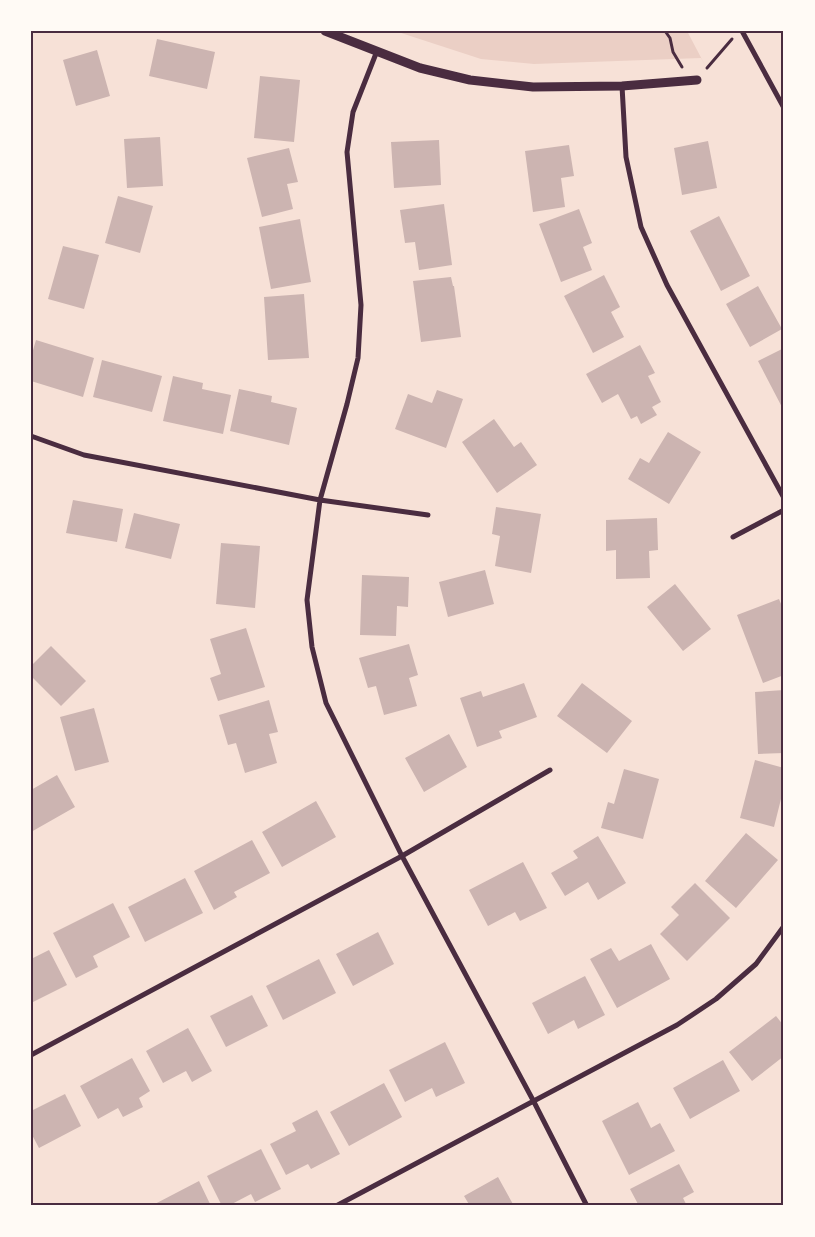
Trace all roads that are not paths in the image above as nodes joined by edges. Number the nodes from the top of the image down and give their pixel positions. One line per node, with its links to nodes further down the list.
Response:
1 (325, 31): 3 (street)
2 (742, 31): 6 (street)
3 (377, 51): 5 (street); 9 (street)
4 (693, 81): 5 (street)
5 (622, 86): 8 (street)
6 (784, 108)
7 (31, 436): 9 (street)
8 (784, 498)
9 (320, 500): 11 (street); 14 (street)
10 (784, 510): 12 (street)
11 (428, 515)
12 (733, 537)
13 (550, 770): 14 (street)
14 (402, 856): 16 (street); 17 (street)
15 (784, 926): 17 (street)
16 (31, 1055)
17 (534, 1102): 18 (street); 19 (street)
18 (336, 1206)
19 (587, 1206)

